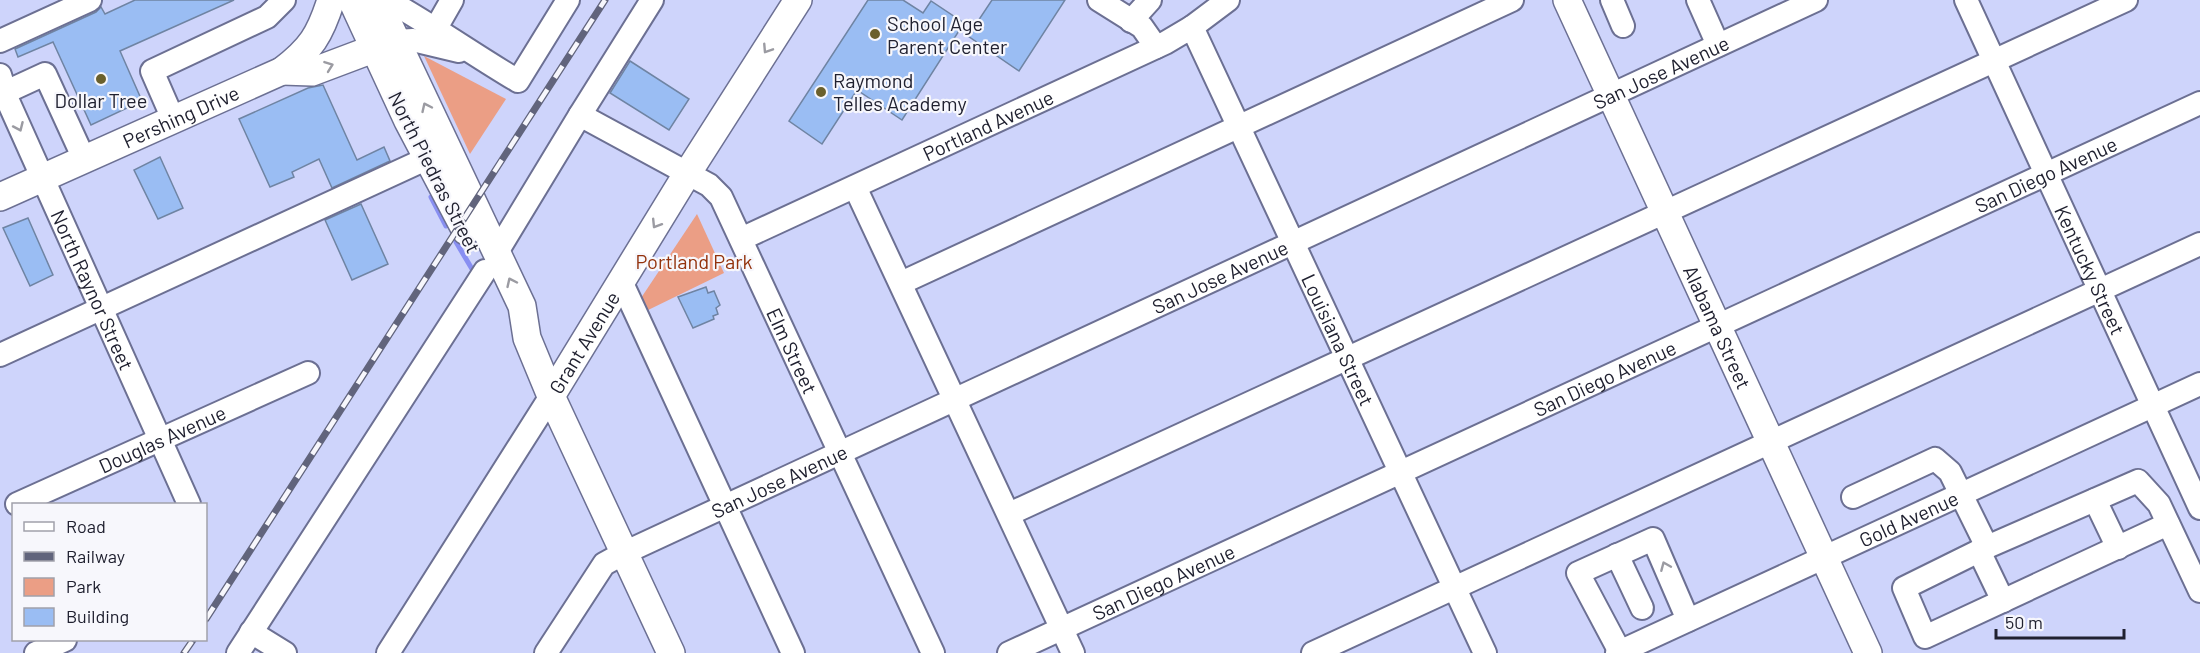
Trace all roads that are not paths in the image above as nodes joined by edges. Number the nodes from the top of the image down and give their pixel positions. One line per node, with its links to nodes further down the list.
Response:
1 (90, 0): 23 (street)
2 (284, 0): 34 (street)
3 (330, 0): 29 (main road, Pershing Drive)
4 (352, 0): 24 (main road, North Piedras Street)
5 (377, 0): 24 (main road, North Piedras Street)
6 (387, 0): 22 (street)
7 (452, 0): 22 (street)
8 (652, 0): 33 (street)
9 (798, 0): 38 (main road, Grant Avenue, one-way to 38)
10 (1099, 0): 20 (street)
11 (1150, 0): 20 (street)
12 (1228, 0): 21 (street, Portland Avenue)
13 (1512, 0): 35 (street)
14 (1567, 0): 31 (main road, Alabama Street)
15 (1698, 0): 25 (street)
16 (1816, 0): 25 (street, San Jose Avenue)
17 (1966, 0): 28 (street, Kentucky Street)
18 (2126, 0): 28 (street)
19 (560, 3): 27 (street)
20 (1131, 21): 26 (street)
21 (1192, 27): 26 (street, Portland Avenue); 35 (street, Louisiana Street)
22 (436, 28): 27 (street)
23 (0, 40)
24 (384, 44): 27 (street); 29 (main road, one-way to 24); 36 (main road, North Piedras Street); 47 (main road, North Piedras Street, one-way to 24)
25 (1719, 45): 31 (street, San Jose Avenue)
26 (1156, 47): 41 (street, Portland Avenue)
27 (474, 56)
28 (1994, 61): 39 (street, Kentucky Street); 43 (street)
29 (282, 71): 34 (main road, Pershing Drive)
30 (3, 83): 37 (street); 40 (street, North Raynor Street, one-way to 40)
31 (1611, 95): 43 (main road, Alabama Street); 45 (street, San Jose Avenue)
32 (2200, 103): 39 (street, San Diego Avenue)
33 (579, 115): 38 (street, Elm Street); 47 (street)
34 (173, 119): 37 (main road, Pershing Drive)
35 (1238, 127): 45 (street, Louisiana Street); 49 (street)
36 (428, 158): 47 (main road, North Piedras Street); 51 (street)
37 (84, 159): 40 (main road, Pershing Drive)
38 (687, 174): 44 (street, Elm Street); 48 (main road, Grant Avenue, one-way to 48)
39 (2046, 174): 50 (street, Kentucky Street); 52 (street, San Diego Avenue)
40 (42, 178): 42 (main road, Pershing Drive); 51 (street, North Raynor Street)
41 (855, 187): 44 (street, Portland Avenue); 49 (street)
42 (0, 197)
43 (1665, 212): 52 (main road, Alabama Street); 54 (street)
44 (741, 239): 62 (street, Elm Street)
45 (1292, 242): 54 (street, Louisiana Street); 58 (street, San Jose Avenue)
46 (2200, 244): 50 (street)
47 (491, 261): 57 (main road, North Piedras Street); 84 (street)
48 (621, 281): 57 (main road, Grant Avenue); 69 (street)
49 (901, 283): 58 (street)
50 (2100, 290): 59 (street, Kentucky Street); 61 (street)
51 (101, 309): 53 (street); 60 (street, North Raynor Street)
52 (1717, 327): 61 (main road, Alabama Street); 63 (street, San Diego Avenue)
53 (0, 355)
54 (1347, 359): 63 (street, Louisiana Street); 71 (street)
55 (308, 373): 60 (street, Douglas Avenue)
56 (2200, 384): 59 (street, Gold Avenue)
57 (551, 396): 75 (main road, North Piedras Street); 90 (street, Grant Avenue)
58 (955, 399): 62 (street, San Jose Avenue); 71 (street)
59 (2153, 406): 64 (street, Gold Avenue); 70 (street, Kentucky Street)
60 (159, 439): 67 (street, Douglas Avenue); 68 (street, North Raynor Street)
61 (1770, 442): 77 (main road, Alabama Street); 78 (street)
62 (840, 452): 69 (street, San Jose Avenue); 94 (street, Elm Street)
63 (1400, 472): 78 (street, Louisiana Street); 83 (street, San Diego Avenue)
64 (1962, 493): 65 (street); 74 (street); 77 (street, Gold Avenue)
65 (1853, 497)
66 (2095, 500): 72 (street); 73 (street); 74 (street)
67 (19, 503)
68 (189, 503)
69 (725, 505): 75 (street, San Jose Avenue); 93 (street)
70 (2200, 508)
71 (1009, 514): 83 (street)
72 (2168, 524): 73 (street); 79 (street)
73 (2118, 548): 80 (street)
74 (1983, 549): 80 (street); 80 (street)
75 (624, 553): 91 (street, San Jose Avenue); 92 (main road, North Piedras Street)
76 (1617, 555): 81 (street); 82 (street, one-way to 76); 86 (street)
77 (1824, 557): 82 (street, Gold Avenue); 99 (main road, Alabama Street)
78 (1454, 588): 97 (street); 98 (street, Louisiana Street)
79 (2200, 591)
80 (2002, 601)
81 (1642, 608)
82 (1688, 620): 86 (street, Gold Avenue)
83 (1062, 629): 95 (street, San Diego Avenue); 96 (street)
84 (251, 632): 88 (street); 89 (street)
85 (61, 641): 87 (street)
86 (1618, 652)
87 (36, 653)
88 (238, 653)
89 (285, 653)
90 (388, 653)
91 (546, 653)
92 (671, 653)
93 (794, 653)
94 (933, 653)
95 (1009, 653)
96 (1073, 653)
97 (1313, 653)
98 (1485, 653)
99 (1868, 653)

